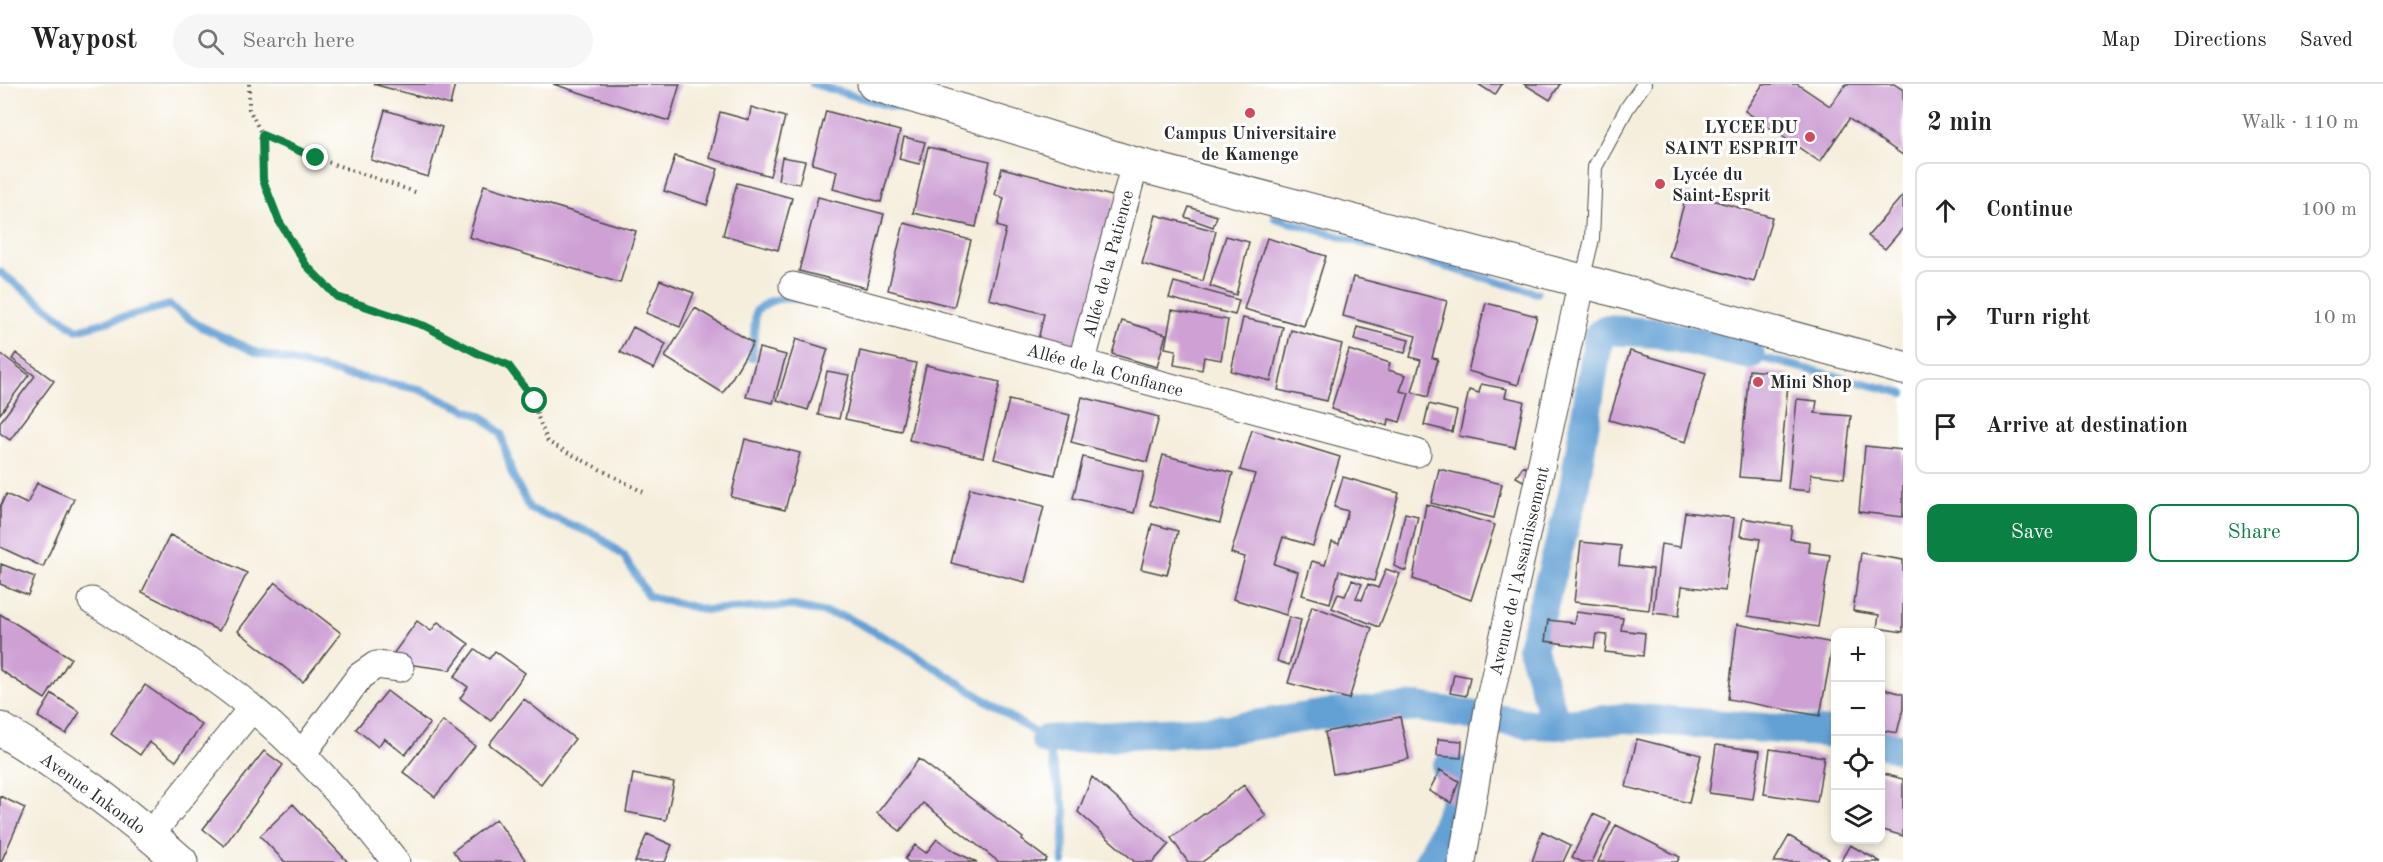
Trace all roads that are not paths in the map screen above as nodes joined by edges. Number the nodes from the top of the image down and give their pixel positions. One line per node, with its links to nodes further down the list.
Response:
1 (874, 84): 3 (street)
2 (1644, 84): 4 (lane)
3 (1136, 164): 4 (street); 6 (street, Allée de la Patience)
4 (1582, 281): 7 (street); 17 (street, Avenue de l'Assainissement)
5 (793, 286): 6 (street, Allée de la Confiance)
6 (1081, 364): 8 (street, Allée de la Confiance)
7 (1903, 368)
8 (1417, 453)
9 (92, 601): 11 (street)
10 (400, 669): 13 (street)
11 (252, 708): 13 (street); 14 (street)
12 (0, 729): 14 (street, Avenue Inkondo)
13 (302, 754): 16 (street)
14 (151, 834): 15 (street, Avenue Inkondo)
15 (181, 862)
16 (396, 862)
17 (1462, 862)

